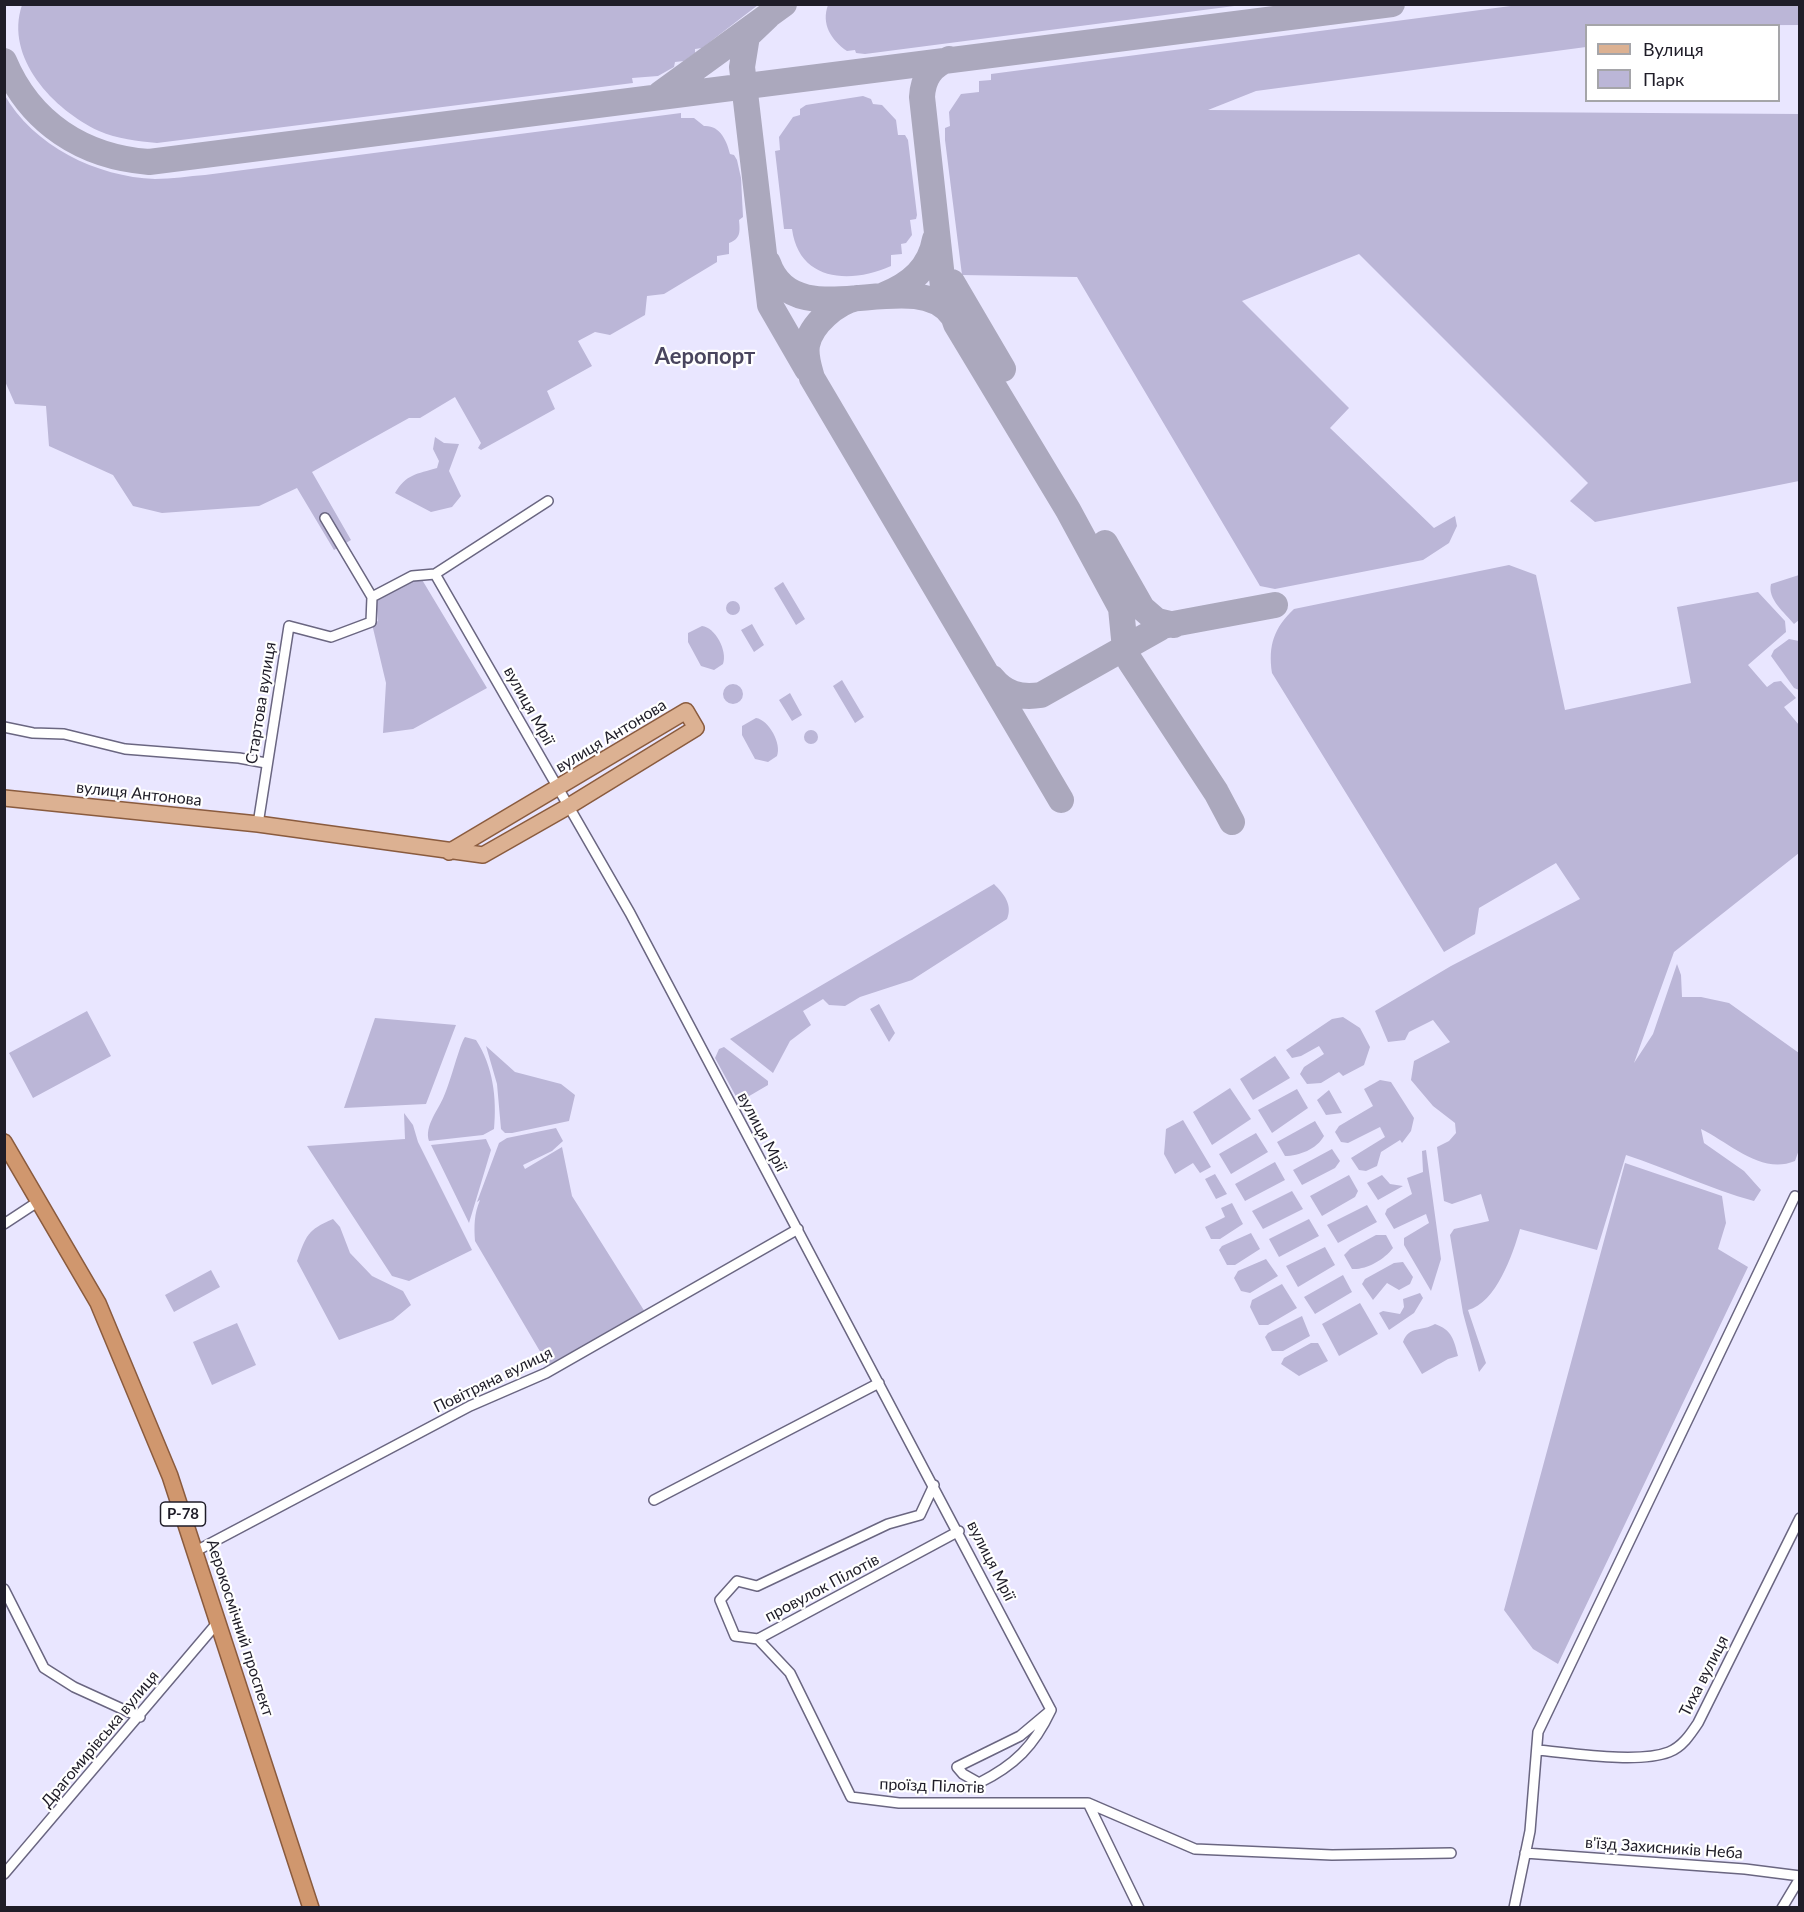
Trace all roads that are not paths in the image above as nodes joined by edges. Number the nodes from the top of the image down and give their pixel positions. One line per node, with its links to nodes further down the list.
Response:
1 (549, 501): 3 (street)
2 (325, 518): 4 (street)
3 (435, 574): 4 (street); 7 (street, вулиця Мрії)
4 (372, 597): 6 (street, Стартова вулиця)
5 (4, 727): 6 (street)
6 (266, 763): 10 (street, Стартова вулиця)
7 (558, 788): 9 (street, вулиця Мрії); 9 (main road, вулиця Антонова); 11 (main road, вулиця Антонова)
8 (4, 798): 10 (main road, вулиця Антонова)
9 (569, 806): 11 (main road, вулиця Антонова); 16 (street, вулиця Мрії)
10 (258, 824): 11 (main road, вулиця Антонова)
11 (448, 852)
12 (4, 1142): 14 (highway, Аерокосмічний проспект / Р-78)
13 (1795, 1196): 28 (street)
14 (39, 1201): 15 (street); 22 (highway, Аерокосмічний проспект / Р-78)
15 (4, 1224)
16 (798, 1229): 17 (street, вулиця Мрії); 22 (street, Повітряна вулиця)
17 (879, 1383): 18 (street, вулиця Мрії); 19 (street)
18 (934, 1485): 21 (street, вулиця Мрії); 25 (street, провулок Пілотів)
19 (654, 1500)
20 (1800, 1518): 28 (street, Тиха вулиця)
21 (958, 1531): 25 (street, провулок Пілотів); 26 (street, вулиця Мрії)
22 (196, 1551): 24 (highway, Аерокосмічний проспект / Р-78)
23 (4, 1588): 27 (street)
24 (218, 1622): 27 (street, Драгомирівська вулиця); 34 (highway, Аерокосмічний проспект / Р-78)
25 (758, 1639): 29 (street, проїзд Пілотів)
26 (1051, 1710): 26 (street)
27 (140, 1717): 32 (street, Драгомирівська вулиця)
28 (1537, 1750): 31 (street)
29 (1088, 1803): 30 (street, проїзд Пілотів); 35 (street)
30 (1451, 1853)
31 (1525, 1853): 33 (street, в'їзд Захисників Неба); 36 (street)
32 (4, 1874)
33 (1800, 1877): 37 (street)
34 (311, 1908)
35 (1139, 1908)
36 (1514, 1908)
37 (1782, 1908)

